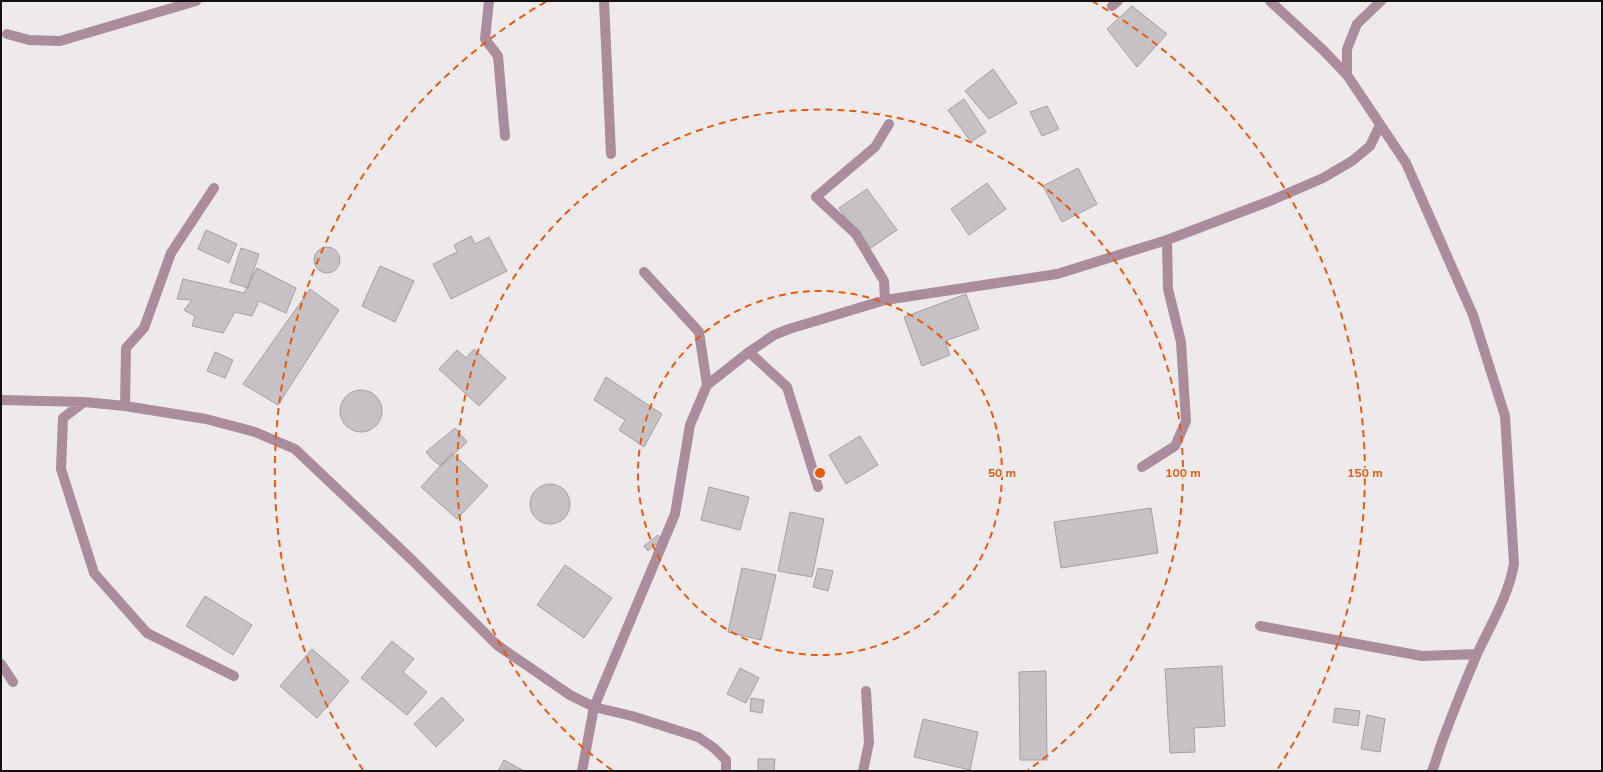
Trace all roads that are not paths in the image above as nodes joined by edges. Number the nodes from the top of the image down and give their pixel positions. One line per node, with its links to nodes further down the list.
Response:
1 (196, 1): 6 (street)
2 (489, 1): 10 (street)
3 (604, 1): 11 (street)
4 (1270, 1): 7 (street)
5 (1381, 1): 7 (street)
6 (7, 34)
7 (1347, 75): 9 (street)
8 (889, 124): 15 (street)
9 (1380, 125): 13 (street); 24 (street)
10 (505, 136)
11 (611, 154)
12 (214, 188): 20 (street)
13 (1167, 240): 15 (street); 21 (street)
14 (644, 272): 17 (street)
15 (885, 300): 16 (street)
16 (749, 352): 17 (street); 22 (street)
17 (707, 385): 29 (street)
18 (1, 400): 19 (street)
19 (84, 402): 20 (street); 26 (street)
20 (126, 406): 29 (street)
21 (1142, 467)
22 (818, 487)
23 (1260, 626): 24 (street)
24 (1477, 654): 33 (street)
25 (1, 664): 27 (street)
26 (234, 676)
27 (13, 682)
28 (866, 691): 32 (street)
29 (594, 707): 30 (street); 31 (street)
30 (582, 771)
31 (726, 771)
32 (863, 771)
33 (1432, 771)

